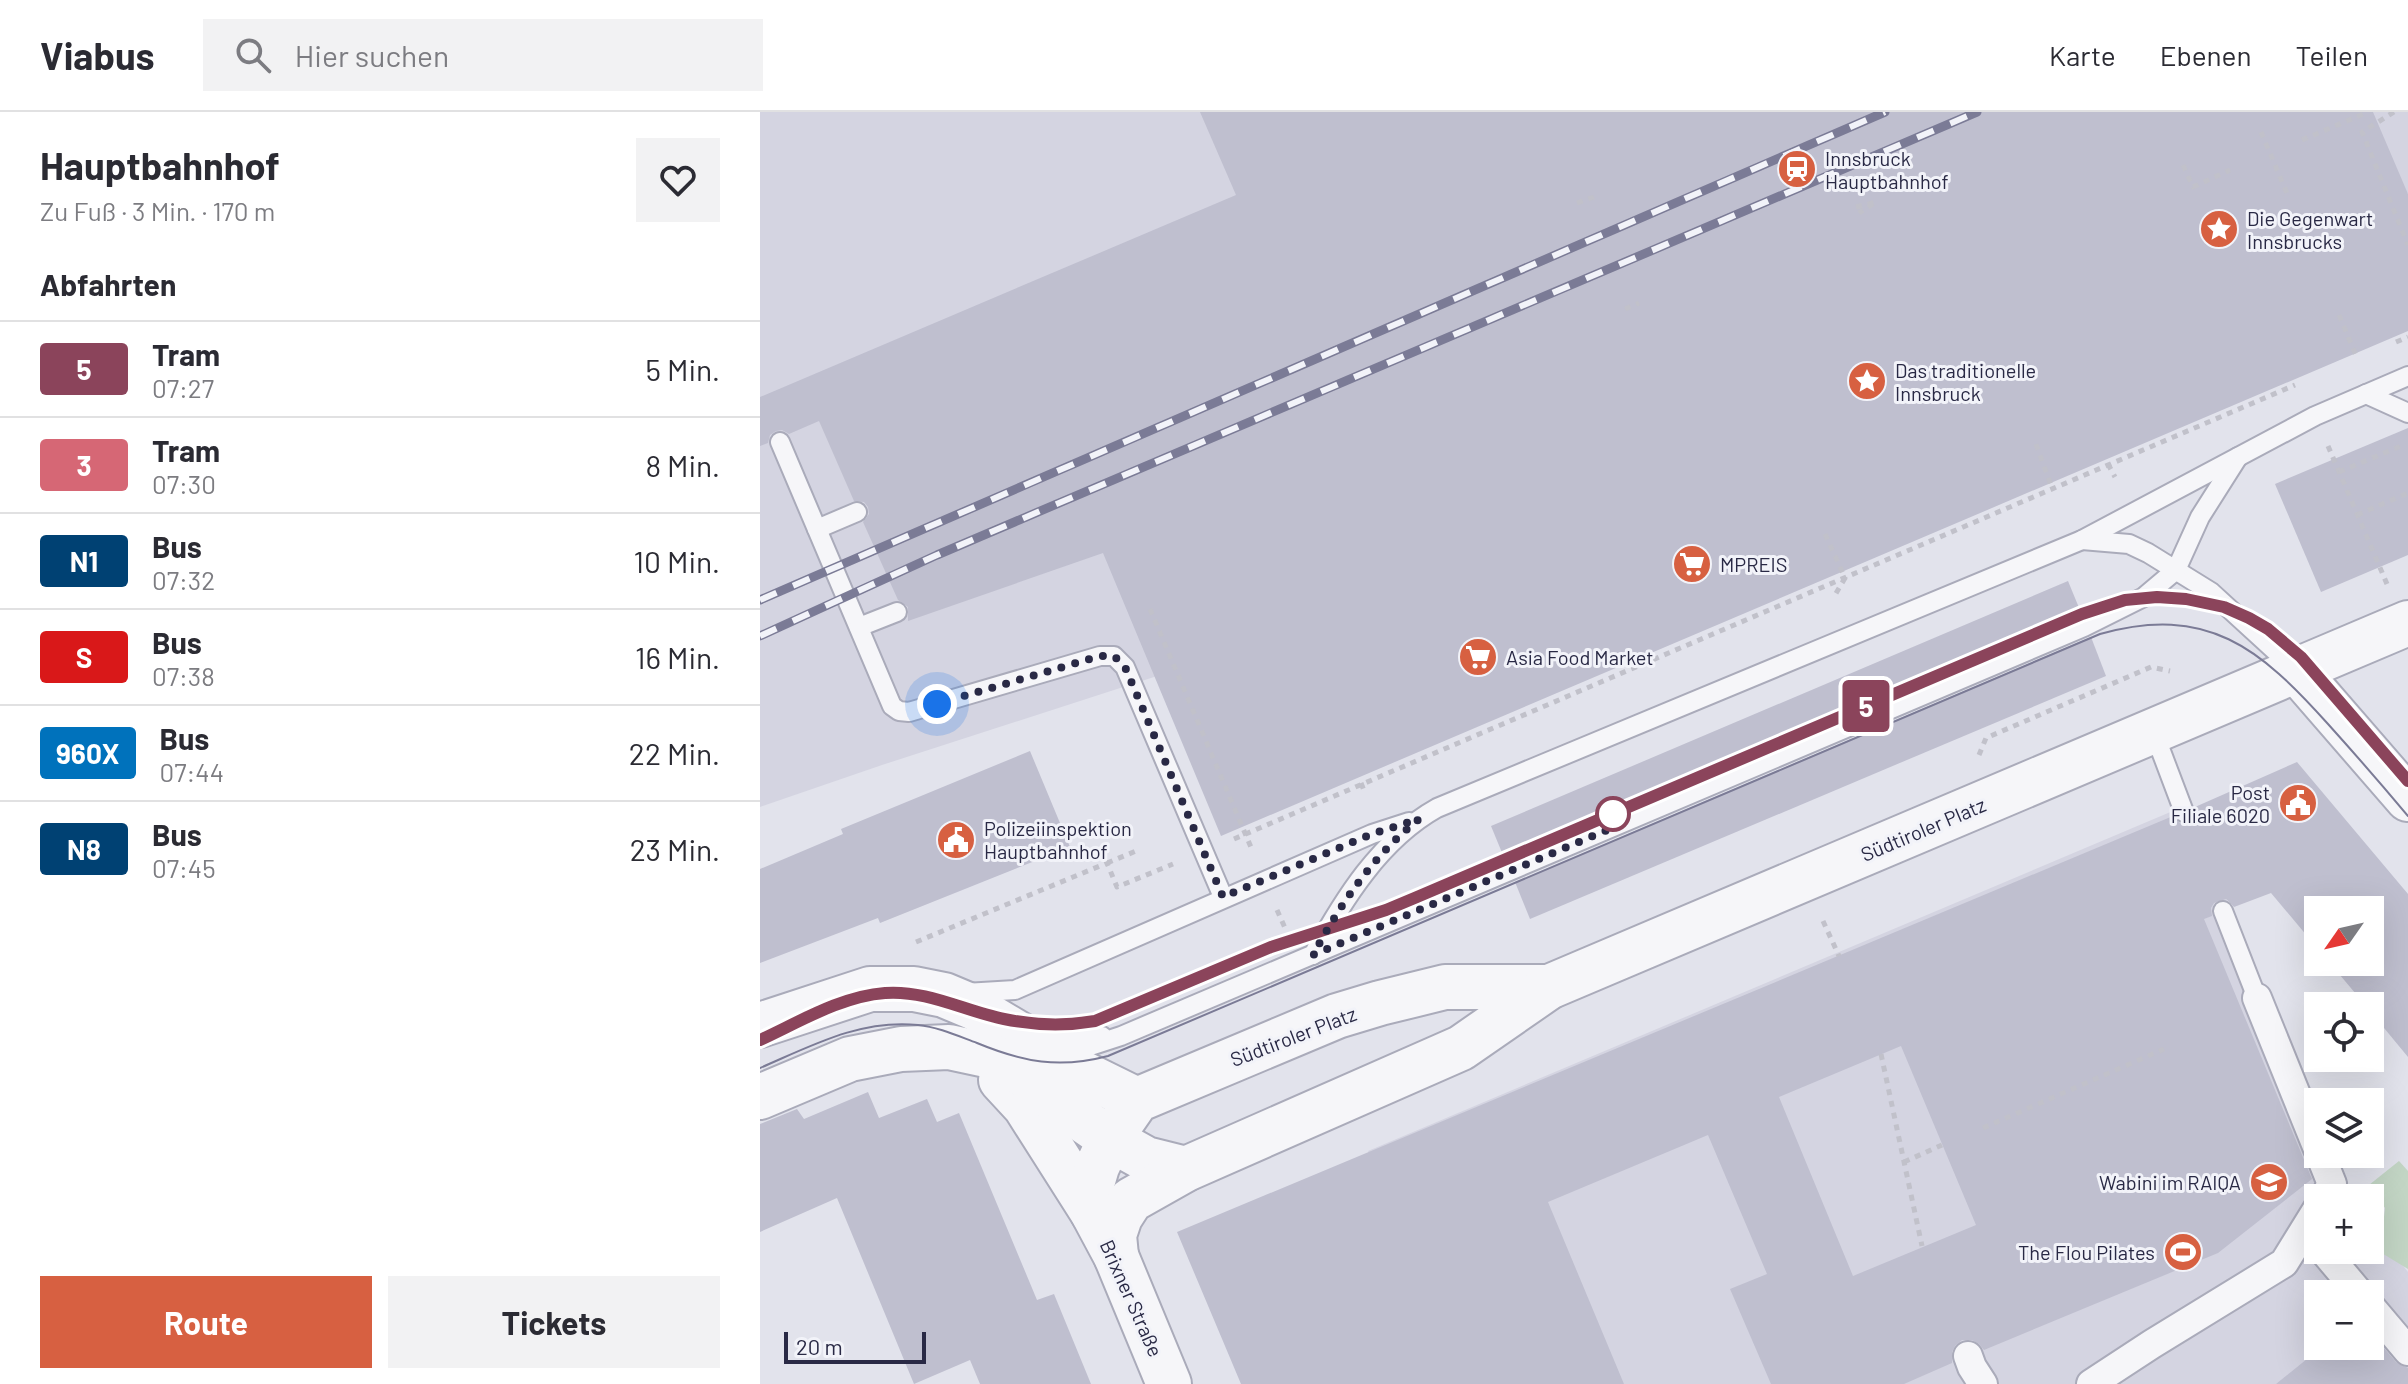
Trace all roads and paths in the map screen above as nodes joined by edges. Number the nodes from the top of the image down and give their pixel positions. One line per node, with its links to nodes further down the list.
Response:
1 (2368, 112): 4 (path)
2 (2394, 112): 10 (path)
3 (2261, 132): 8 (path)
4 (2302, 140)
5 (2183, 165): 6 (path)
6 (2230, 170)
7 (1594, 197): 9 (path)
8 (2289, 198)
9 (1577, 203)
10 (2408, 245)
11 (1639, 303): 12 (path)
12 (1625, 309)
13 (2339, 315): 17 (path)
14 (2408, 337): 15 (path)
15 (2383, 347)
16 (2370, 353): 17 (path)
17 (2357, 358): 18 (path)
18 (2343, 364)
19 (2408, 376): 20 (lane)
20 (2366, 394): 21 (lane); 22 (lane)
21 (2408, 413)
22 (2315, 416): 26 (lane); 27 (path); 28 (path)
23 (780, 442): 34 (lane)
24 (2408, 443): 28 (path)
25 (2036, 444): 30 (path)
26 (2238, 457): 36 (lane); 37 (lane)
27 (2108, 464): 29 (path); 30 (path)
28 (2339, 472): 33 (path)
29 (2115, 477)
30 (2052, 488): 38 (path)
31 (2408, 493): 33 (path)
32 (857, 512): 34 (lane)
33 (2357, 515): 41 (path)
34 (817, 529): 42 (lane)
35 (1825, 534): 38 (path)
36 (2082, 540): 37 (lane); 49 (lane)
37 (2176, 570): 43 (lane); 56 (lane)
38 (1845, 578): 39 (path); 45 (path)
39 (1835, 595)
40 (897, 612): 42 (lane)
41 (2406, 624): 43 (street, Südtiroler Platz)
42 (859, 627): 51 (lane)
43 (2296, 670): 44 (street, Südtiroler Platz); 47 (street)
44 (2153, 730): 48 (lane); 57 (street, Südtiroler Platz)
45 (1361, 783): 46 (path); 51 (path)
46 (1365, 793)
47 (2408, 799)
48 (2184, 812)
49 (1419, 819): 53 (lane); 56 (lane)
50 (1136, 851): 52 (path)
51 (1203, 852): 52 (path); 53 (lane)
52 (1107, 863): 55 (path)
53 (1223, 897): 58 (lane)
54 (2223, 911): 59 (lane)
55 (909, 945)
56 (1313, 955): 61 (lane)
57 (1549, 987): 67 (street, Südtiroler Platz); 73 (street, Südtiroler Platz)
58 (944, 995): 60 (street); 65 (street)
59 (2257, 998): 68 (street)
60 (760, 1025)
61 (1121, 1036): 65 (lane); 65 (lane); 65 (lane)
62 (949, 1047): 65 (street); 66 (street); 74 (street)
63 (2164, 1049): 69 (path)
64 (1881, 1054): 72 (path)
65 (1048, 1063): 67 (street); 70 (street); 74 (lane)
66 (760, 1097)
67 (1137, 1100): 70 (street)
68 (2304, 1115)
69 (1983, 1128)
70 (1110, 1139): 73 (street); 74 (street)
71 (1942, 1145): 72 (path)
72 (1904, 1162): 76 (path)
73 (1186, 1169): 77 (street, Südtiroler Platz)
74 (1093, 1213): 77 (street, Brixner Straße)
75 (2304, 1244): 83 (street)
76 (1922, 1246)
77 (1116, 1256): 81 (street, Brixner Straße)
78 (2384, 1323): 79 (street)
79 (2408, 1351)
80 (1968, 1356): 82 (street)
81 (1169, 1384)
82 (1983, 1384)
83 (2091, 1384)

